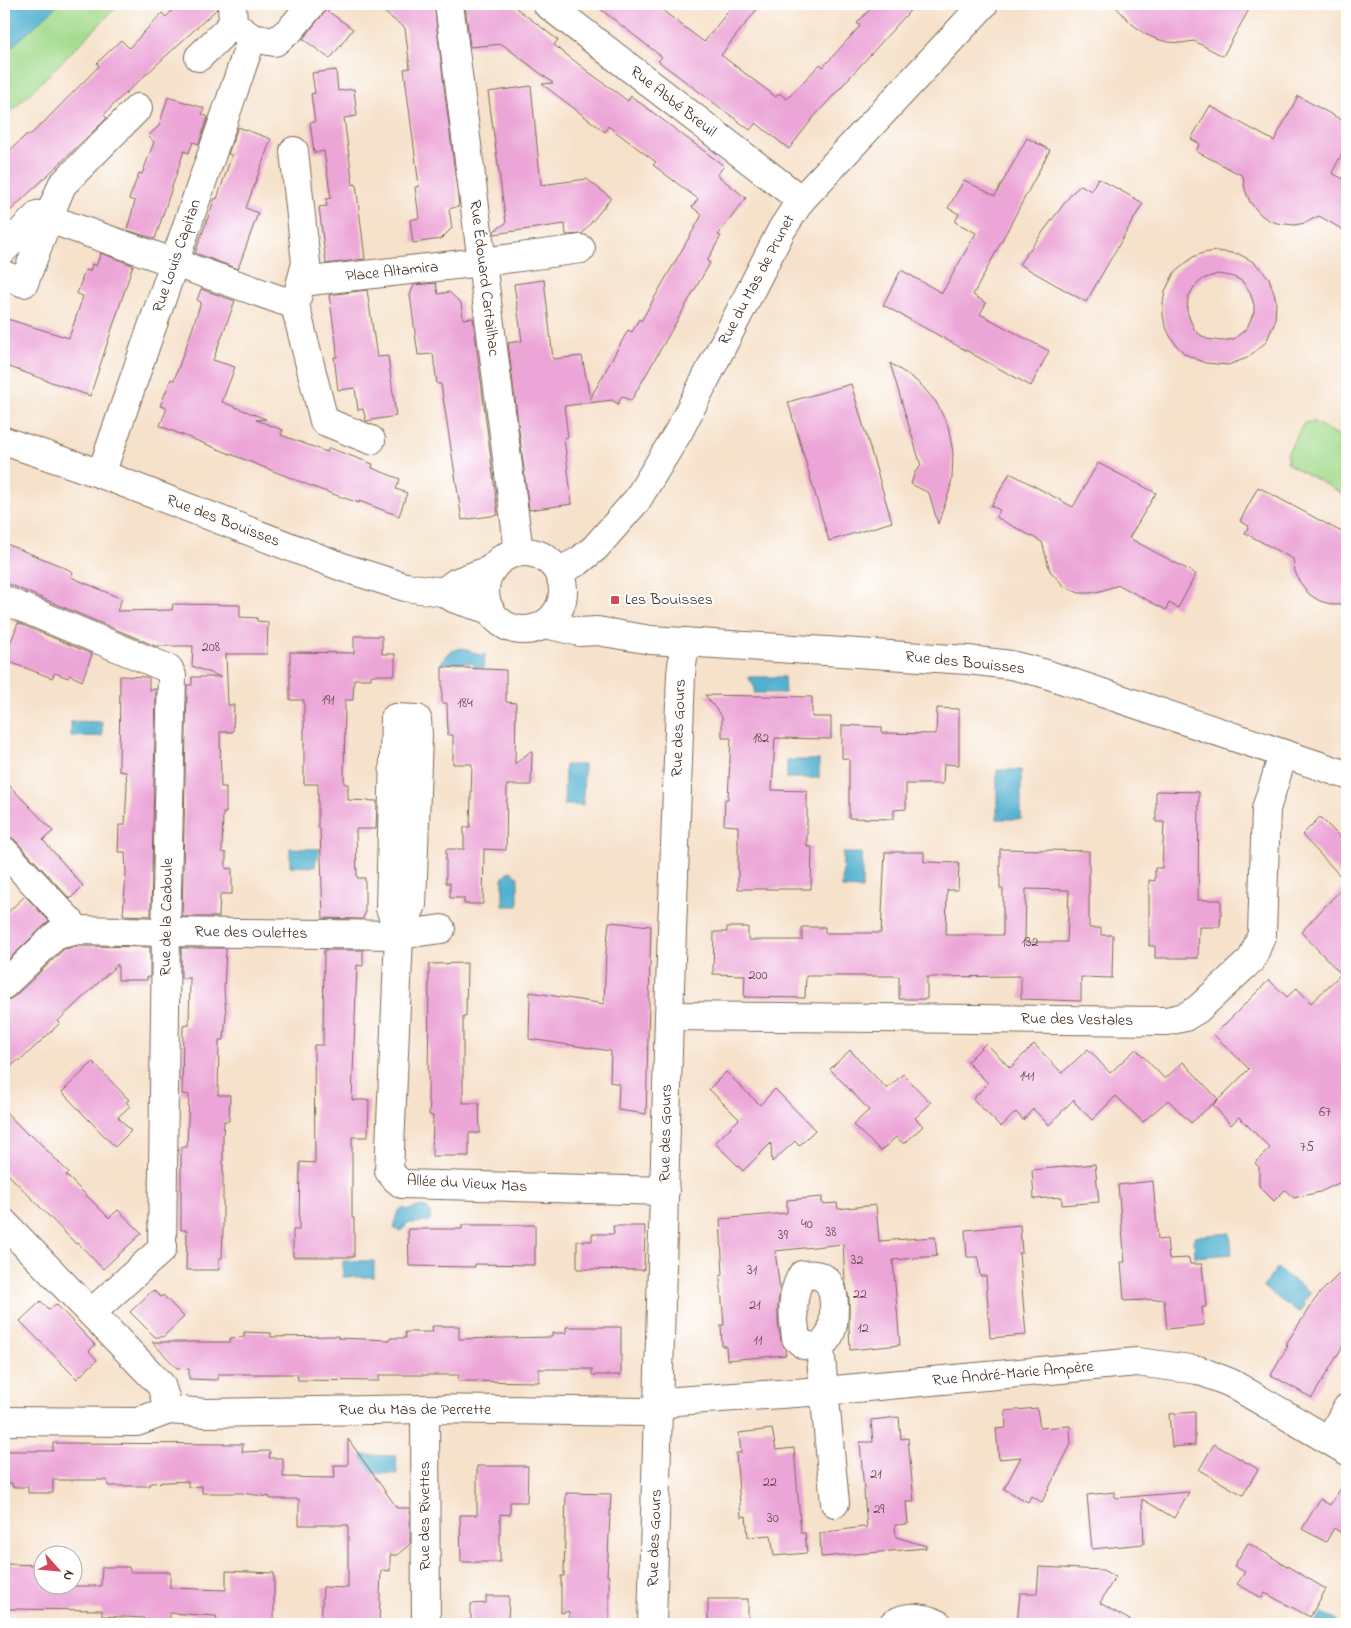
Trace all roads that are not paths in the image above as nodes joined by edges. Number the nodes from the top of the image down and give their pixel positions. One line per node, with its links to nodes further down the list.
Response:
1 (312, 4): 5 (street)
2 (449, 4): 13 (street, Rue Édouard Cartailhac)
3 (547, 4): 9 (street, Rue Abbé Breuil)
4 (984, 4): 9 (street, Rue du Mas de Prunet)
5 (239, 22): 6 (street); 14 (street, Rue Louis Capitan)
6 (199, 57)
7 (138, 108): 10 (street)
8 (294, 151): 16 (street)
9 (801, 200): 22 (street, Rue du Mas de Prunet)
10 (48, 218): 11 (street); 14 (street, Place Altamira); 15 (street)
11 (4, 249)
12 (581, 249): 13 (street, Place Altamira)
13 (482, 262): 16 (street, Place Altamira); 20 (street, Rue Édouard Cartailhac)
14 (174, 264): 16 (street, Place Altamira); 19 (street, Rue Louis Capitan)
15 (4, 275)
16 (298, 293): 17 (street)
17 (371, 440)
18 (4, 441): 19 (street, Rue des Bouisses)
19 (101, 474): 23 (street, Rue des Bouisses)
20 (519, 552): 21 (street); 22 (street)
21 (492, 569): 23 (street); 25 (street)
22 (561, 582): 26 (street); 27 (street)
23 (443, 592): 25 (street, Rue des Bouisses)
24 (6, 608): 34 (street, Rue de la Cadoule)
25 (490, 610): 26 (street)
26 (545, 624): 27 (street, Rue des Bouisses)
27 (597, 631): 28 (street, Rue des Bouisses)
28 (684, 642): 29 (street, Rue des Bouisses); 37 (street, Rue des Gours)
29 (1283, 754): 30 (street, Rue des Bouisses); 37 (street, Rue des Vestales)
30 (1347, 775)
31 (4, 851): 33 (street)
32 (441, 929): 35 (street, Rue des Oulettes)
33 (78, 930): 34 (street, Rue des Oulettes); 36 (street, Rue des Oulettes)
34 (166, 932): 35 (street, Rue des Oulettes); 40 (street, Rue de la Cadoule)
35 (399, 935): 35 (street, Allée du Vieux Mas); 38 (street, Allée du Vieux Mas)
36 (4, 985)
37 (669, 1016): 38 (street, Rue des Gours)
38 (665, 1191): 43 (street, Rue des Gours)
39 (4, 1223): 40 (street)
40 (91, 1313): 46 (street)
41 (820, 1348): 42 (street)
42 (824, 1391): 43 (street, Rue André-Marie Ampère); 48 (street, Rue André-Marie Ampère); 49 (street)
43 (659, 1406): 45 (street, Rue du Mas de Perrette); 51 (street, Rue des Gours)
44 (1347, 1408): 48 (street)
45 (425, 1409): 46 (street, Rue du Mas de Perrette); 50 (street, Rue des Rivettes)
46 (169, 1410): 47 (street, Rue du Mas de Perrette)
47 (4, 1421)
48 (1338, 1445)
49 (835, 1503)
50 (426, 1624)
51 (652, 1624)
52 (892, 1624): 53 (street)
53 (938, 1624)

